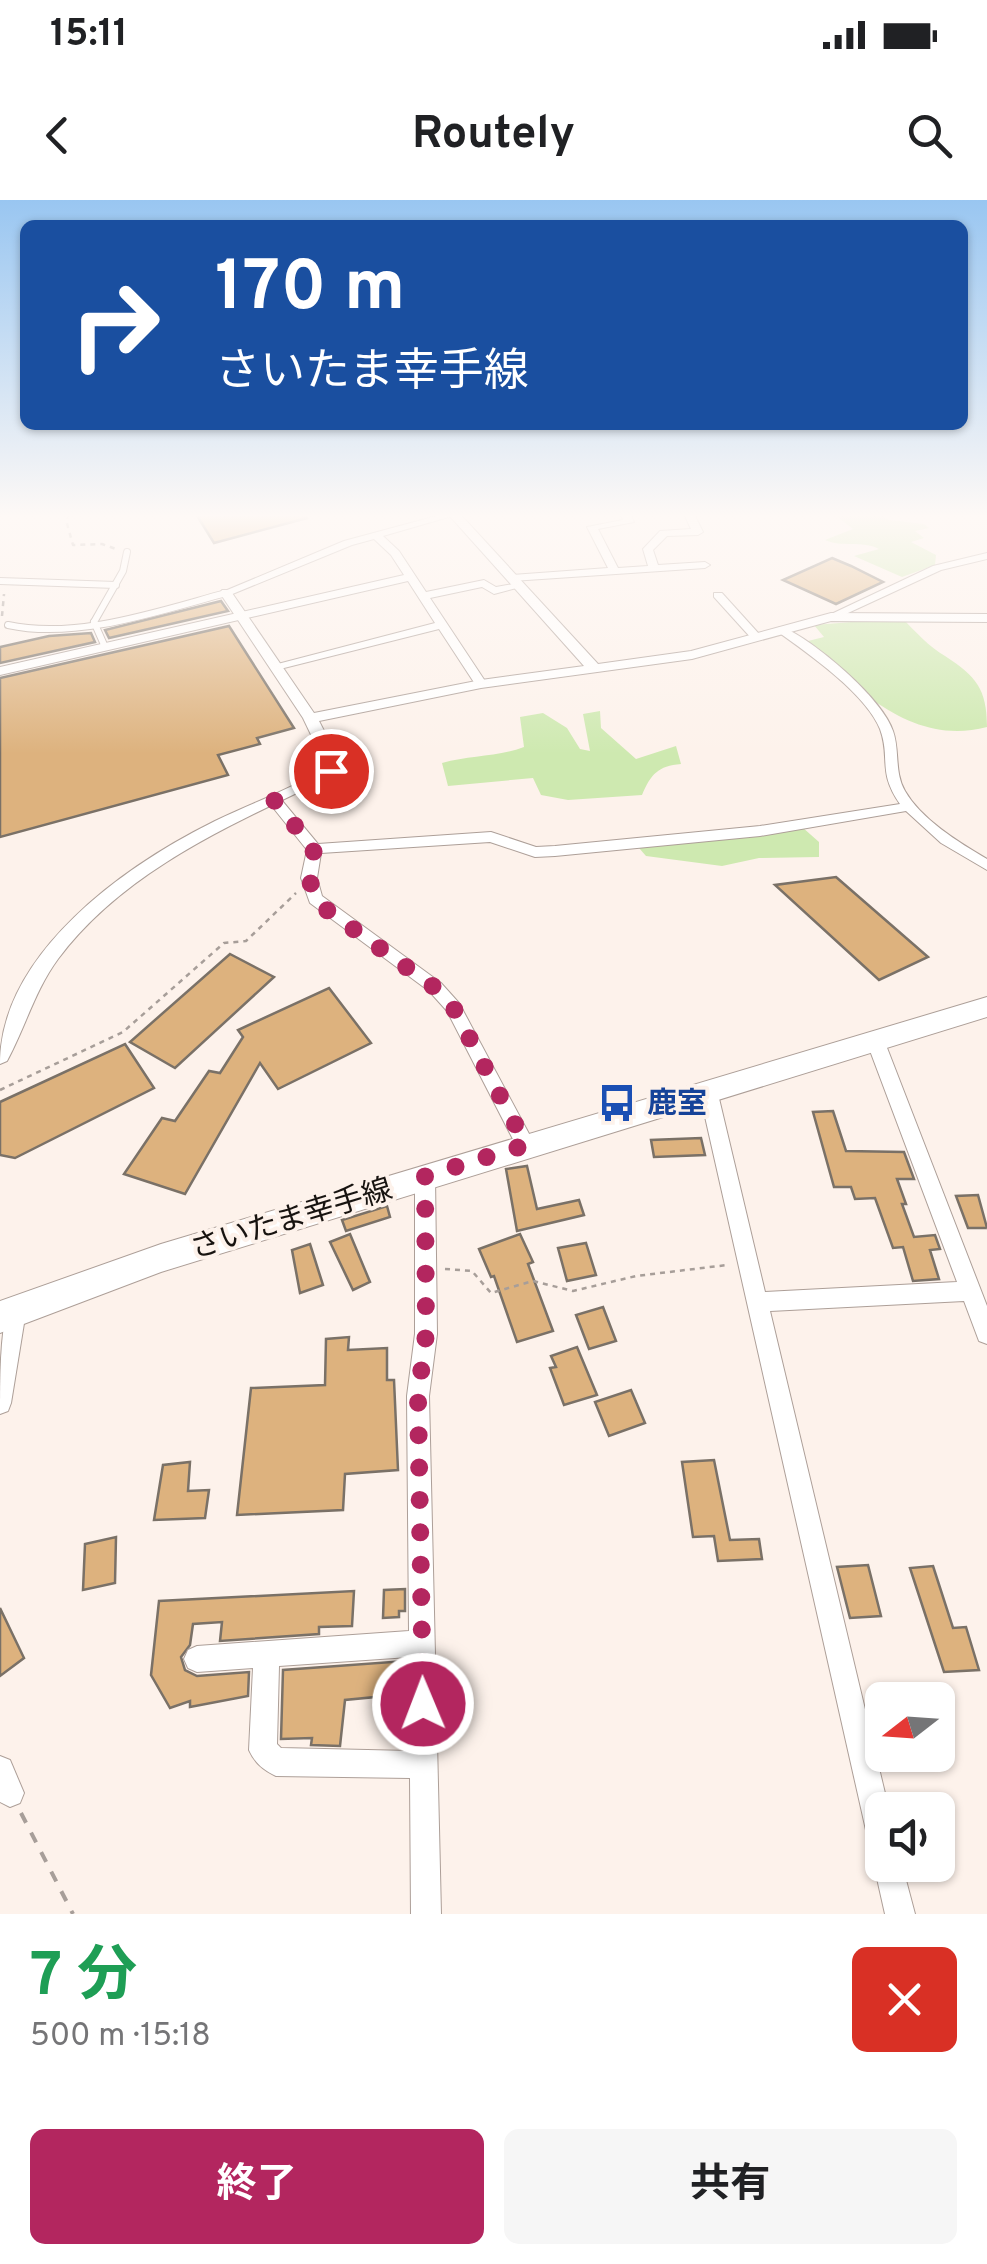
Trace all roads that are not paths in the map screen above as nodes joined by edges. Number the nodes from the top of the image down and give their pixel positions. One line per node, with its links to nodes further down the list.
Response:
1 (111, 594): 13 (lane)
2 (222, 594): 13 (lane)
3 (227, 594): 10 (street)
4 (337, 594): 10 (street)
5 (432, 594): 9 (street)
6 (527, 594): 20 (street)
7 (879, 594): 11 (street)
8 (718, 595): 17 (street)
9 (422, 596): 15 (street)
10 (242, 616): 18 (street); 19 (street)
11 (831, 616): 12 (street); 16 (street)
12 (987, 618)
13 (94, 622): 14 (lane); 18 (lane)
14 (8, 625)
15 (442, 625): 19 (street); 22 (street)
16 (782, 630): 17 (street); 25 (street)
17 (756, 637): 20 (street)
18 (105, 647): 21 (street)
19 (276, 666): 23 (street)
20 (594, 669): 22 (street)
21 (0, 671)
22 (481, 684): 23 (street)
23 (310, 718): 24 (street)
24 (274, 800): 26 (street); 30 (street)
25 (911, 806): 26 (street); 27 (street)
26 (314, 849): 32 (street)
27 (987, 865)
28 (987, 1007): 29 (main road, さいたま幸手線)
29 (874, 1040): 31 (main road, さいたま幸手線); 34 (street)
30 (0, 1056)
31 (708, 1090): 32 (main road, さいたま幸手線); 35 (street)
32 (526, 1145): 33 (main road, さいたま幸手線)
33 (425, 1176): 36 (main road, さいたま幸手線); 39 (street)
34 (970, 1291): 35 (street); 37 (street)
35 (758, 1302): 43 (street)
36 (7, 1314): 38 (street)
37 (987, 1334)
38 (0, 1404)
39 (422, 1644): 40 (street); 42 (street)
40 (266, 1655): 41 (street); 42 (street)
41 (197, 1659)
42 (424, 1765): 45 (street)
43 (871, 1792)
44 (892, 1882): 46 (street)
45 (426, 1914)
46 (900, 1914)

